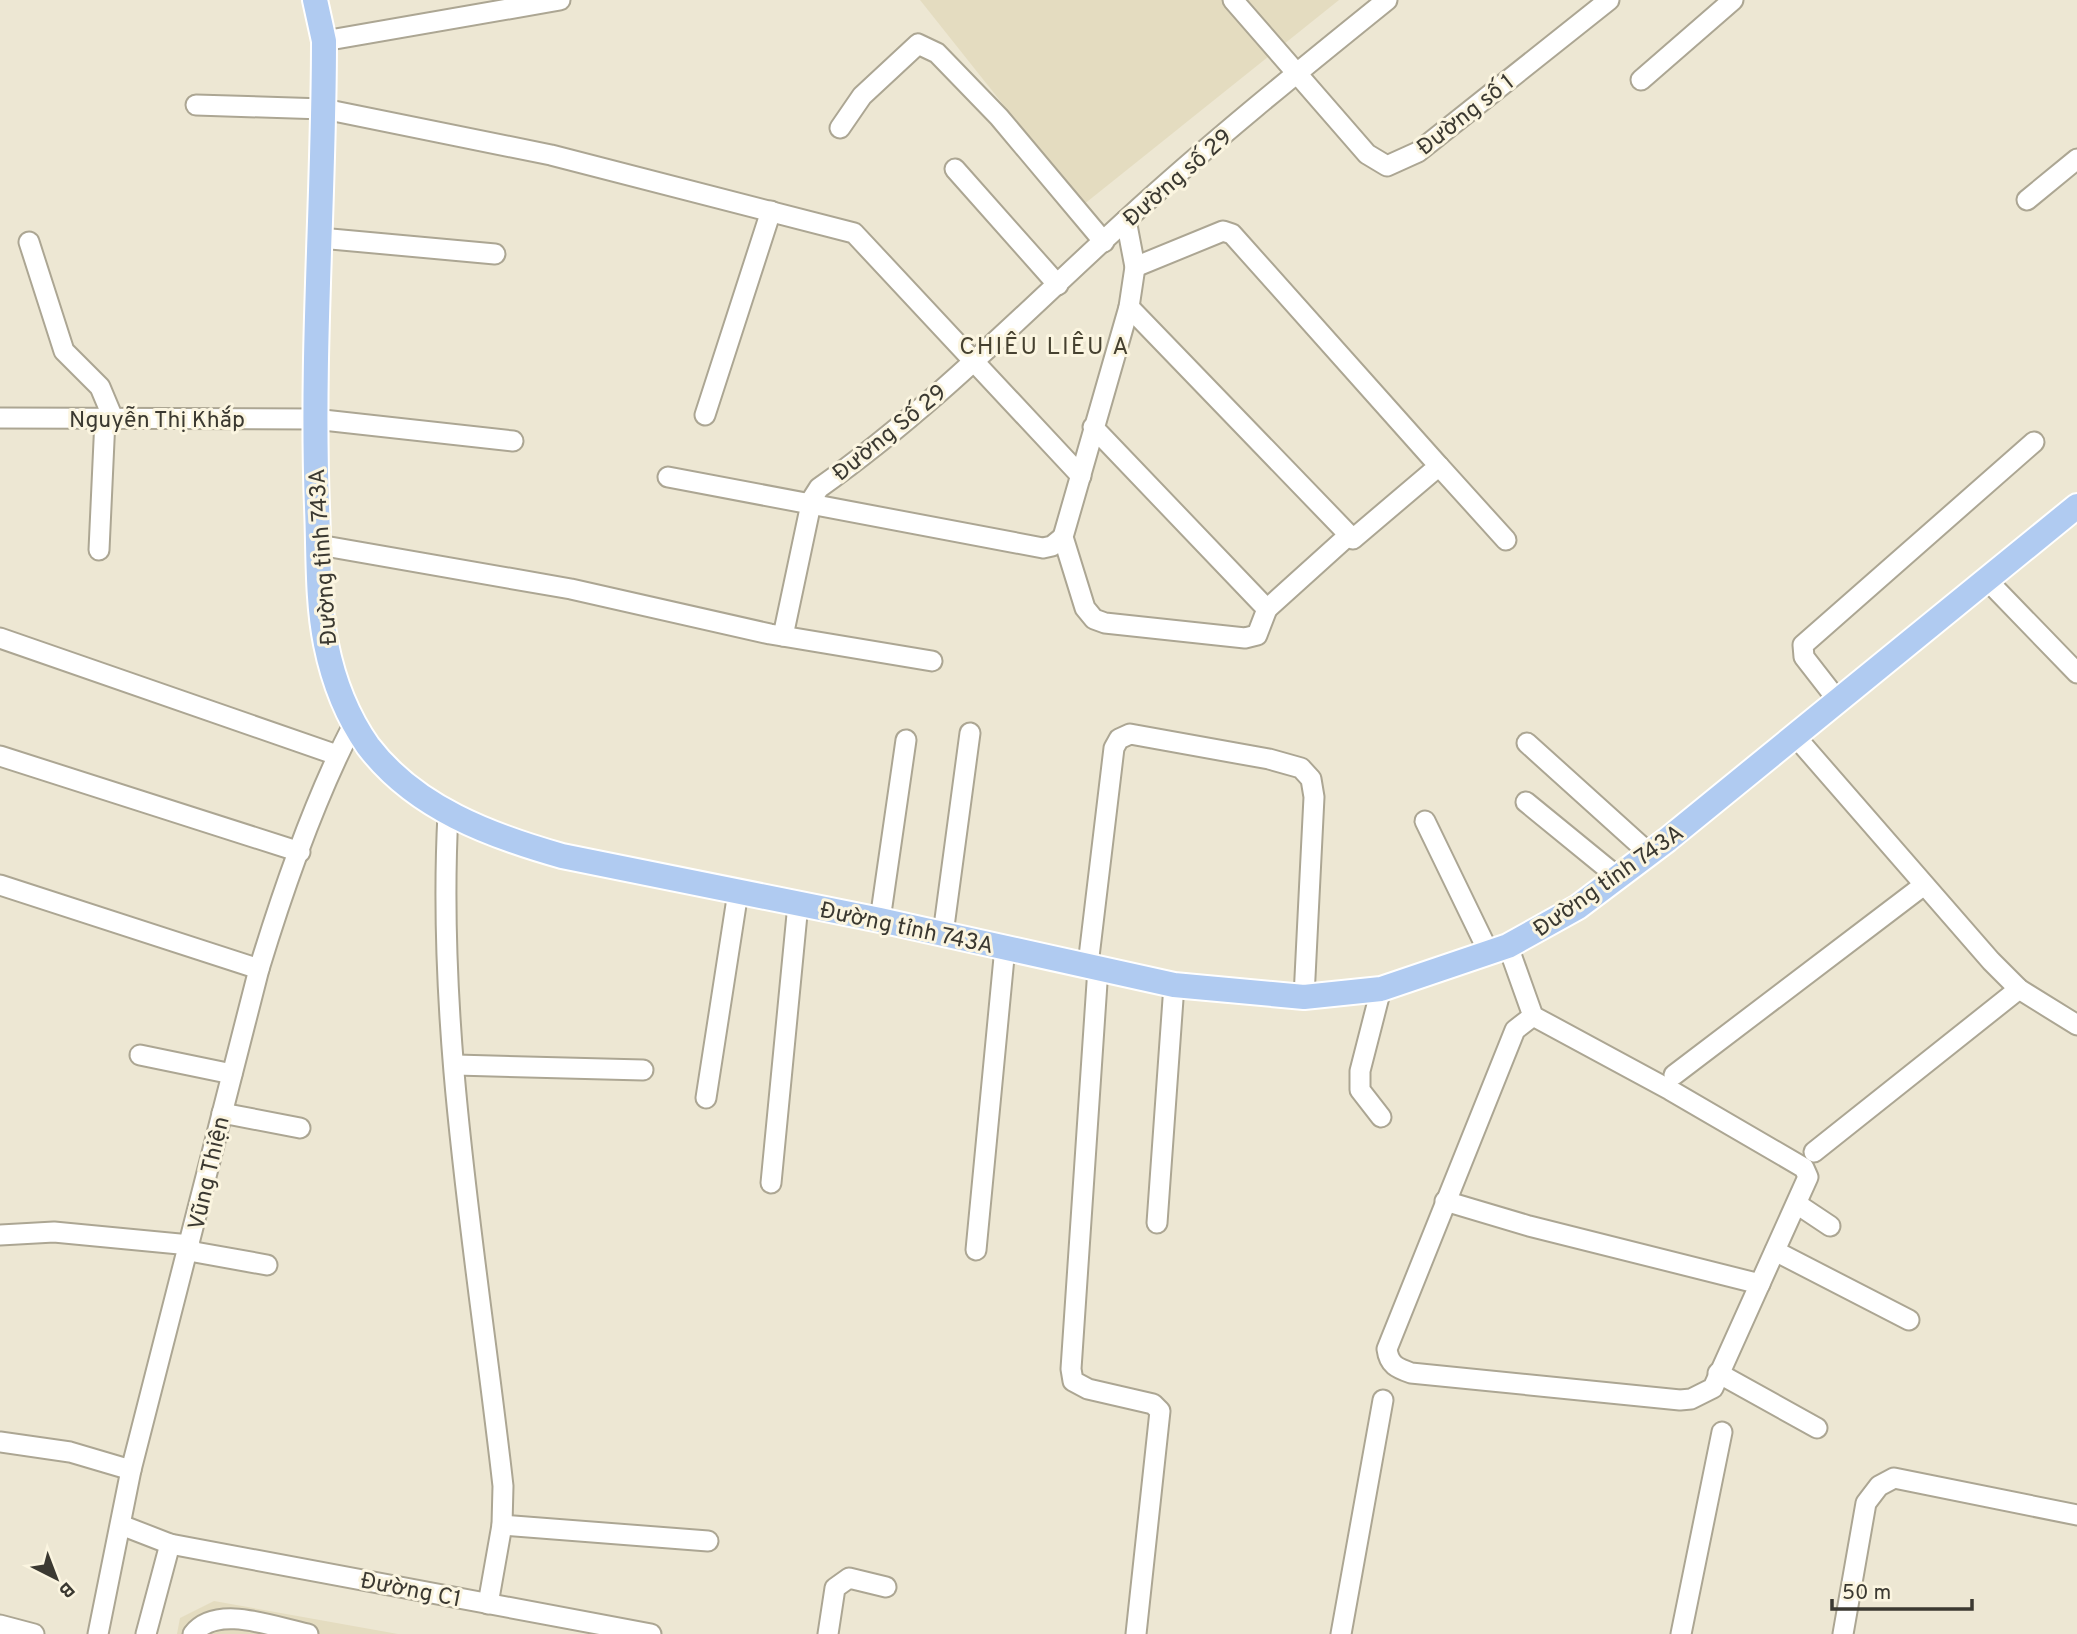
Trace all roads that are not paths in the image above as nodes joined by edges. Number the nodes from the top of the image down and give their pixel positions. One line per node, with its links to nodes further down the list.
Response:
1 (315, 0): 7 (main road, Đường tỉnh 743A)
2 (560, 0): 7 (street)
3 (1233, 0): 8 (street)
4 (1387, 0): 8 (street, Đường số 29)
5 (1609, 0): 8 (street, Đường số 1)
6 (1733, 0): 9 (street)
7 (324, 41): 11 (main road, Đường tỉnh 743A)
8 (1296, 73): 17 (street, Đường số 29)
9 (1642, 80)
10 (196, 105): 11 (street)
11 (324, 109): 16 (street); 18 (main road, Đường tỉnh 743A)
12 (840, 128): 20 (street)
13 (2077, 159): 15 (street)
14 (955, 169): 23 (street)
15 (2027, 200)
16 (771, 211): 25 (street); 26 (street)
17 (1126, 220): 20 (street, Đường số 29); 22 (street)
18 (320, 238): 21 (street); 29 (main road, Đường tỉnh 743A)
19 (29, 242): 28 (street)
20 (1104, 242): 23 (street, Đường số 29)
21 (495, 254)
22 (1135, 267): 24 (street); 33 (street)
23 (1058, 285): 25 (street, Đường số 29)
24 (1129, 307): 30 (street); 38 (street)
25 (975, 362): 34 (street); 36 (street, Đường Số 29)
26 (705, 415)
27 (0, 418): 28 (street, Nguyễn Thị Khắp)
28 (109, 419): 29 (street, Nguyễn Thị Khắp); 42 (street)
29 (314, 419): 31 (street, Nguyễn Thị Khắp); 41 (main road, Đường tỉnh 743A)
30 (1093, 428): 34 (street); 44 (street)
31 (513, 440)
32 (2034, 442): 49 (street)
33 (1439, 466): 38 (street); 40 (street)
34 (1081, 476): 39 (street)
35 (668, 477): 36 (street)
36 (810, 506): 39 (street); 45 (street)
37 (2077, 506): 43 (main road, Đường tỉnh 743A)
38 (1349, 536): 44 (street)
39 (1063, 537): 44 (street)
40 (1506, 540)
41 (319, 545): 45 (street); 50 (main road, Đường tỉnh 743A)
42 (99, 550)
43 (1987, 580): 48 (street); 49 (main road, Đường tỉnh 743A)
44 (1267, 609)
45 (783, 636): 47 (street)
46 (0, 638): 55 (street)
47 (932, 662)
48 (2077, 673)
49 (1839, 702): 52 (main road, Đường tỉnh 743A)
50 (354, 723): 55 (street, Vũng Thiện); 58 (main road, Đường tỉnh 743A)
51 (970, 733): 68 (street)
52 (1795, 736): 61 (main road, Đường tỉnh 743A); 64 (street)
53 (906, 740): 67 (street)
54 (1527, 743): 61 (street)
55 (337, 755): 60 (street, Vũng Thiện)
56 (0, 756): 60 (street)
57 (1526, 802): 62 (street)
58 (448, 814): 65 (main road, Đường tỉnh 743A); 80 (street)
59 (1425, 821): 70 (street)
60 (300, 852): 72 (street, Vũng Thiện)
61 (1650, 854): 62 (main road, Đường tỉnh 743A)
62 (1619, 878): 70 (main road, Đường tỉnh 743A)
63 (0, 885): 72 (street)
64 (1924, 885): 75 (street); 83 (street)
65 (738, 892): 66 (main road, Đường tỉnh 743A); 84 (street)
66 (798, 904): 67 (main road, Đường tỉnh 743A); 89 (street)
67 (880, 920): 68 (main road, Đường tỉnh 743A)
68 (943, 934): 69 (main road, Đường tỉnh 743A)
69 (1004, 947): 71 (main road, Đường tỉnh 743A); 96 (street)
70 (1499, 950): 74 (main road, Đường tỉnh 743A); 77 (street)
71 (1093, 967): 73 (main road, Đường tỉnh 743A); 76 (street); 123 (street)
72 (259, 969): 82 (street, Vũng Thiện)
73 (1174, 985): 76 (main road, Đường tỉnh 743A); 92 (street)
74 (1381, 989): 76 (main road, Đường tỉnh 743A); 86 (street)
75 (2019, 989): 78 (street); 88 (street)
76 (1304, 997)
77 (1533, 1016): 90 (street); 91 (street)
78 (2077, 1025)
79 (140, 1055): 82 (street)
80 (456, 1065): 81 (street); 109 (street)
81 (643, 1070)
82 (232, 1074): 85 (street, Vũng Thiện)
83 (1674, 1075)
84 (706, 1098)
85 (222, 1113): 87 (street); 95 (street, Vũng Thiện)
86 (1381, 1117)
87 (300, 1128)
88 (1814, 1152)
89 (771, 1183)
90 (1445, 1200): 99 (street); 101 (street)
91 (1797, 1204): 93 (street); 97 (street)
92 (1157, 1223)
93 (1830, 1226)
94 (0, 1235): 95 (street)
95 (190, 1248): 98 (street); 106 (street, Vũng Thiện)
96 (976, 1250)
97 (1775, 1251): 99 (street); 100 (street)
98 (267, 1265)
99 (1760, 1284): 101 (street)
100 (1909, 1320)
101 (1716, 1381): 103 (street)
102 (1384, 1400): 124 (street)
103 (1817, 1428)
104 (1722, 1432): 125 (street)
105 (0, 1442): 106 (street)
106 (131, 1470): 108 (street, Vũng Thiện)
107 (2077, 1515): 126 (street)
108 (121, 1525): 111 (street, Đường C1); 117 (street, Vũng Thiện)
109 (502, 1525): 110 (street); 113 (street)
110 (708, 1541)
111 (170, 1544): 113 (street, Đường C1); 118 (street)
112 (886, 1587): 122 (street)
113 (488, 1604): 115 (street, Đường C1)
114 (0, 1625): 116 (street)
115 (601, 1629): 121 (street, Đường C1)
116 (34, 1634)
117 (98, 1634)
118 (146, 1634)
119 (194, 1634): 120 (street)
120 (308, 1634)
121 (651, 1634)
122 (828, 1634)
123 (1136, 1634)
124 (1341, 1634)
125 (1681, 1634)
126 (1843, 1634)

